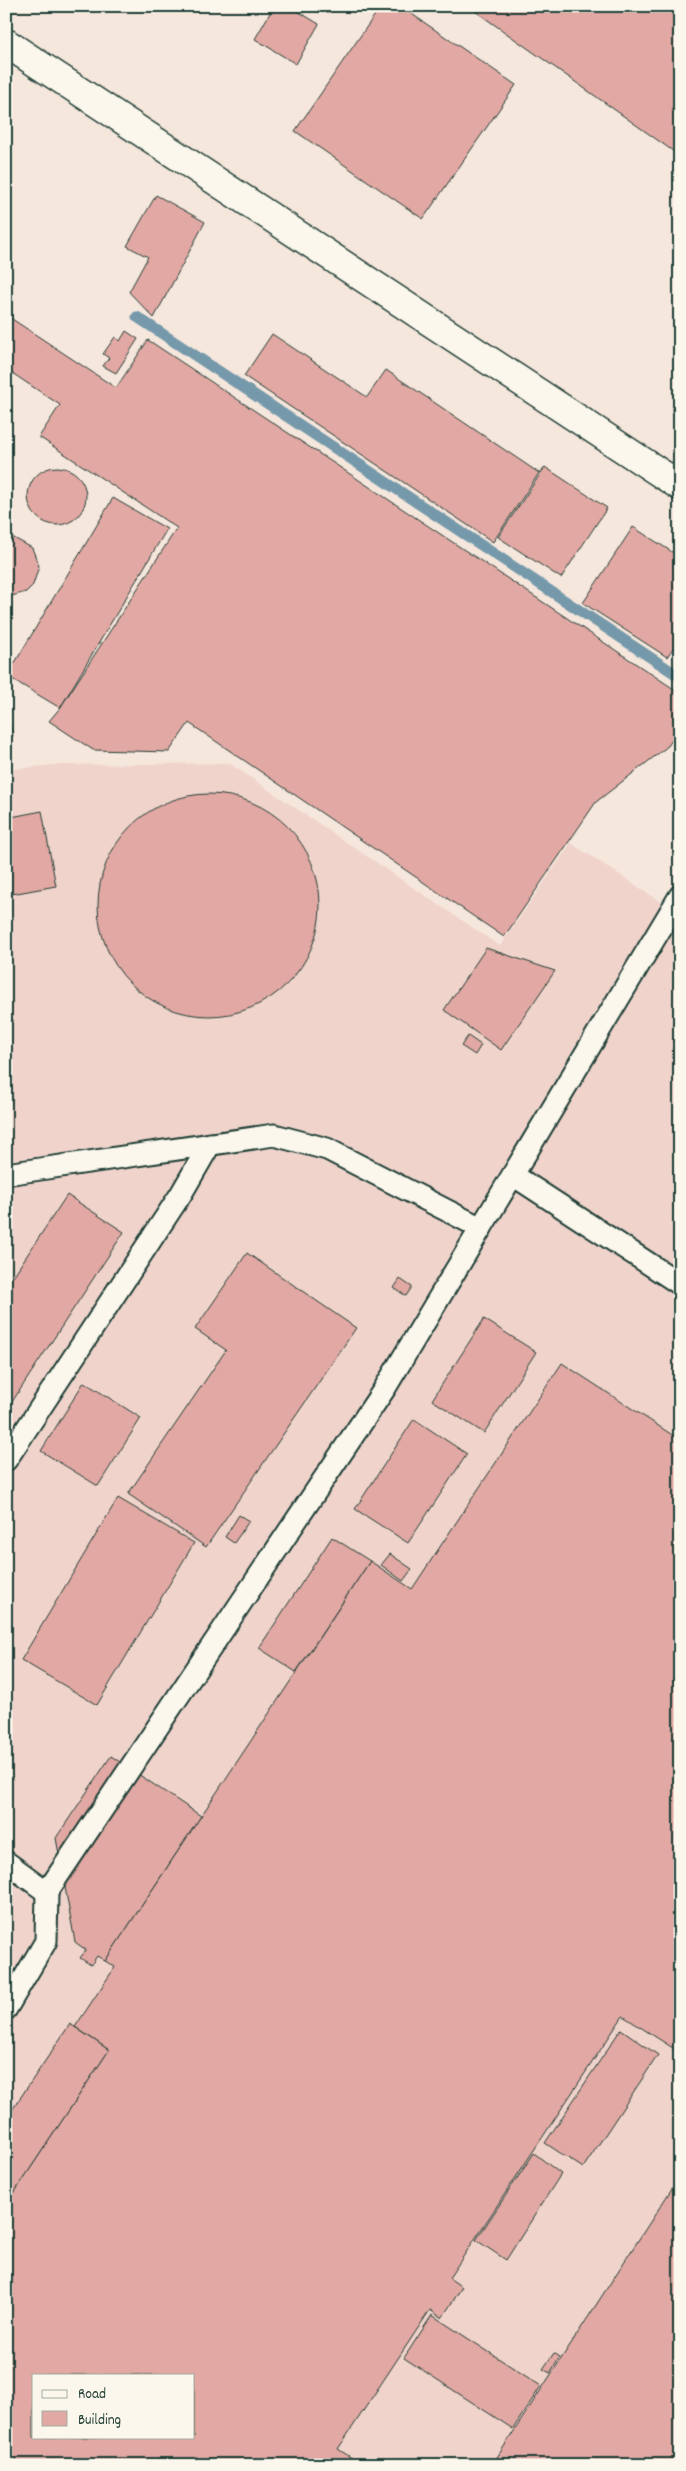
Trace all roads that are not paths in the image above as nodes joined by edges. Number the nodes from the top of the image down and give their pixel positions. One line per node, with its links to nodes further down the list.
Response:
1 (6, 43): 2 (street)
2 (680, 486)
3 (680, 896): 6 (lane)
4 (210, 1144): 5 (lane); 7 (lane); 9 (lane)
5 (6, 1174)
6 (513, 1175): 7 (lane); 8 (lane)
7 (481, 1228): 11 (lane)
8 (680, 1284)
9 (6, 1460)
10 (6, 1862): 11 (lane)
11 (47, 1892): 12 (lane)
12 (6, 2009)

